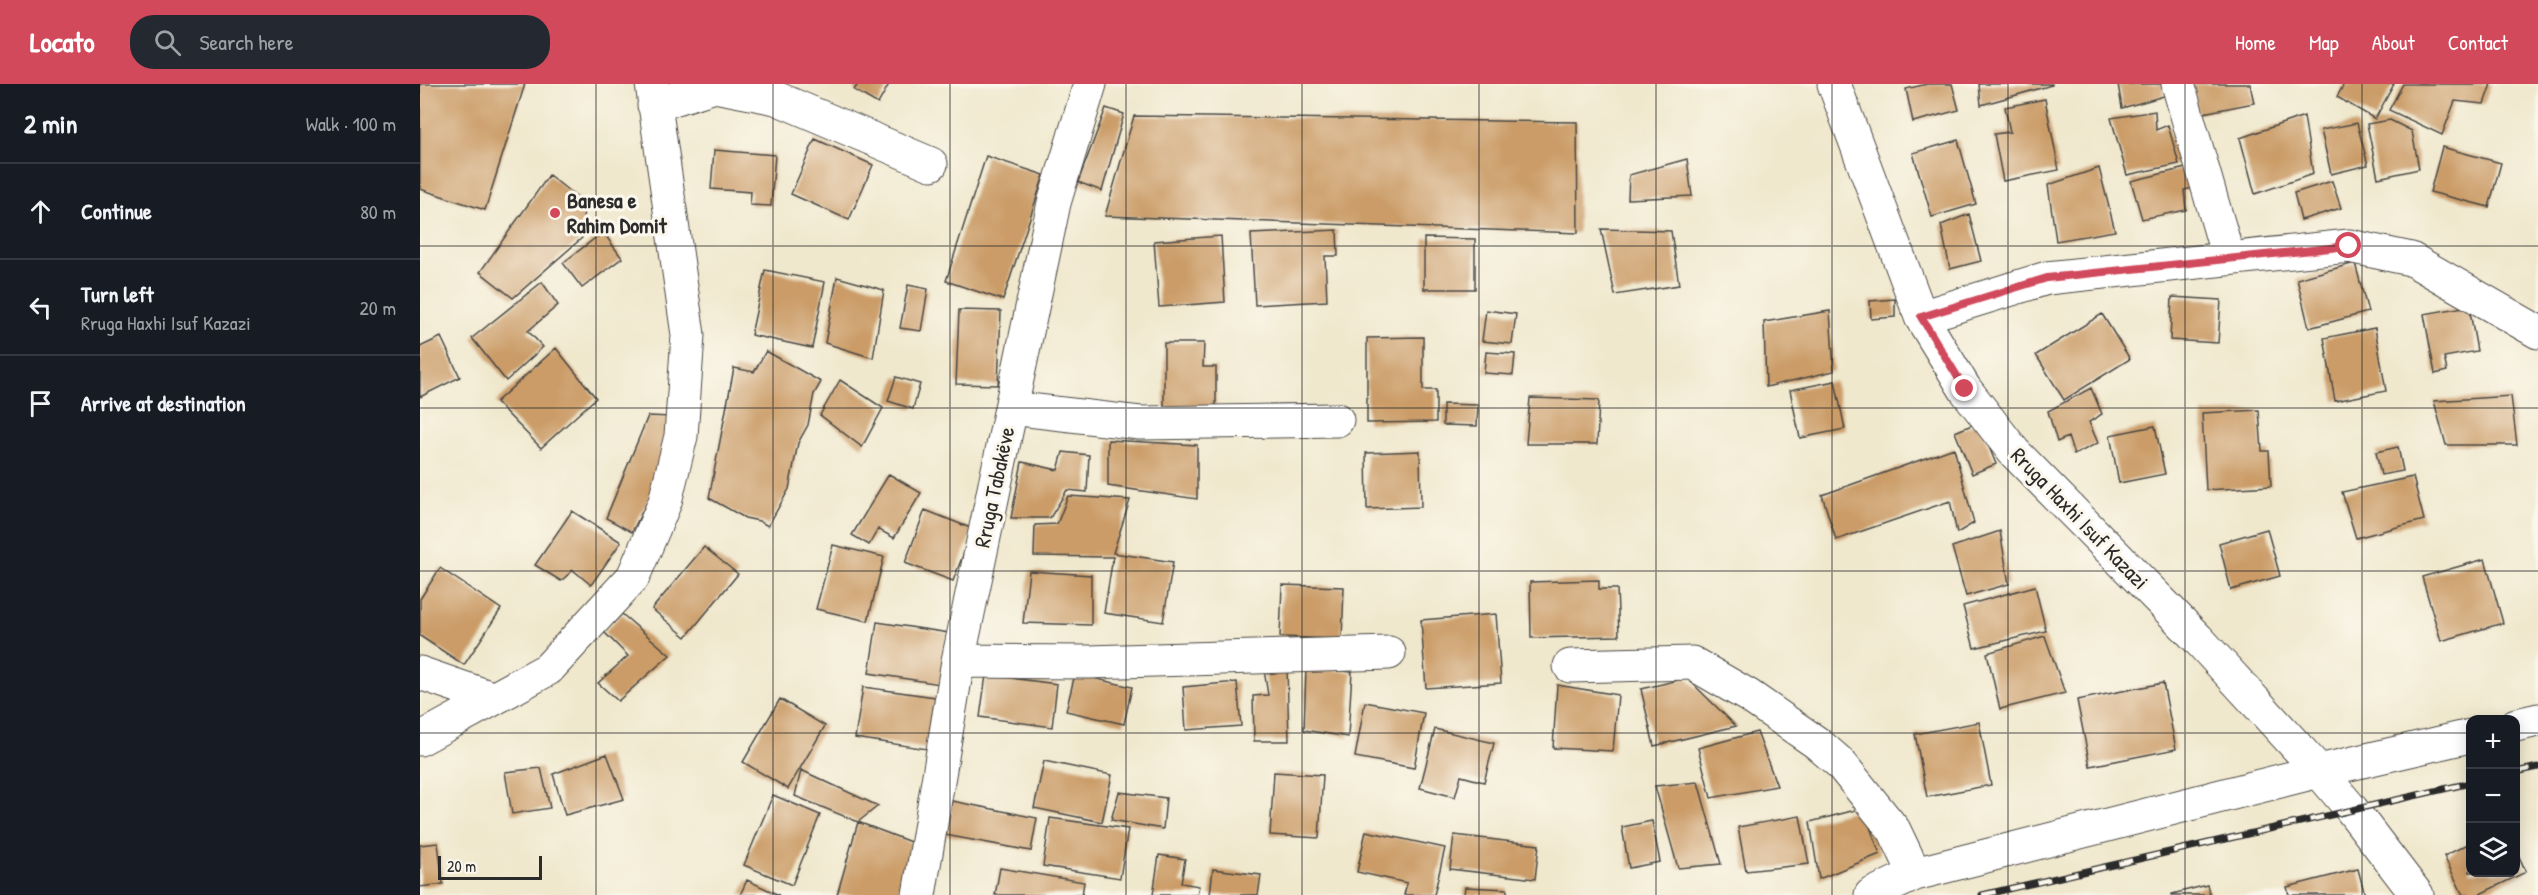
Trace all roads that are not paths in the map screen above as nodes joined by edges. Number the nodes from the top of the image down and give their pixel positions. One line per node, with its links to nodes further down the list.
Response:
1 (1090, 84): 9 (street, Rruga Tabakëve)
2 (1834, 84): 7 (street, Rruga Haxhi Isuf Kazazi)
3 (2178, 84): 6 (street)
4 (653, 95): 5 (street); 15 (street)
5 (931, 164)
6 (2228, 257): 7 (street); 8 (street)
7 (1921, 317): 20 (street, Rruga Haxhi Isuf Kazazi)
8 (2538, 332)
9 (1011, 408): 10 (street); 12 (street, Rruga Tabakëve)
10 (1337, 420)
11 (1389, 653): 12 (street)
12 (958, 661): 22 (street, Rruga Tabakëve)
13 (1570, 666): 21 (street)
14 (420, 673): 15 (street)
15 (492, 698): 19 (street)
16 (2538, 720): 17 (street)
17 (2520, 724)
18 (2466, 737): 20 (street)
19 (420, 739)
20 (2319, 771): 21 (street); 24 (street, Rruga Haxhi Isuf Kazazi)
21 (1915, 874): 23 (street)
22 (919, 895)
23 (1871, 895)
24 (2417, 895)

